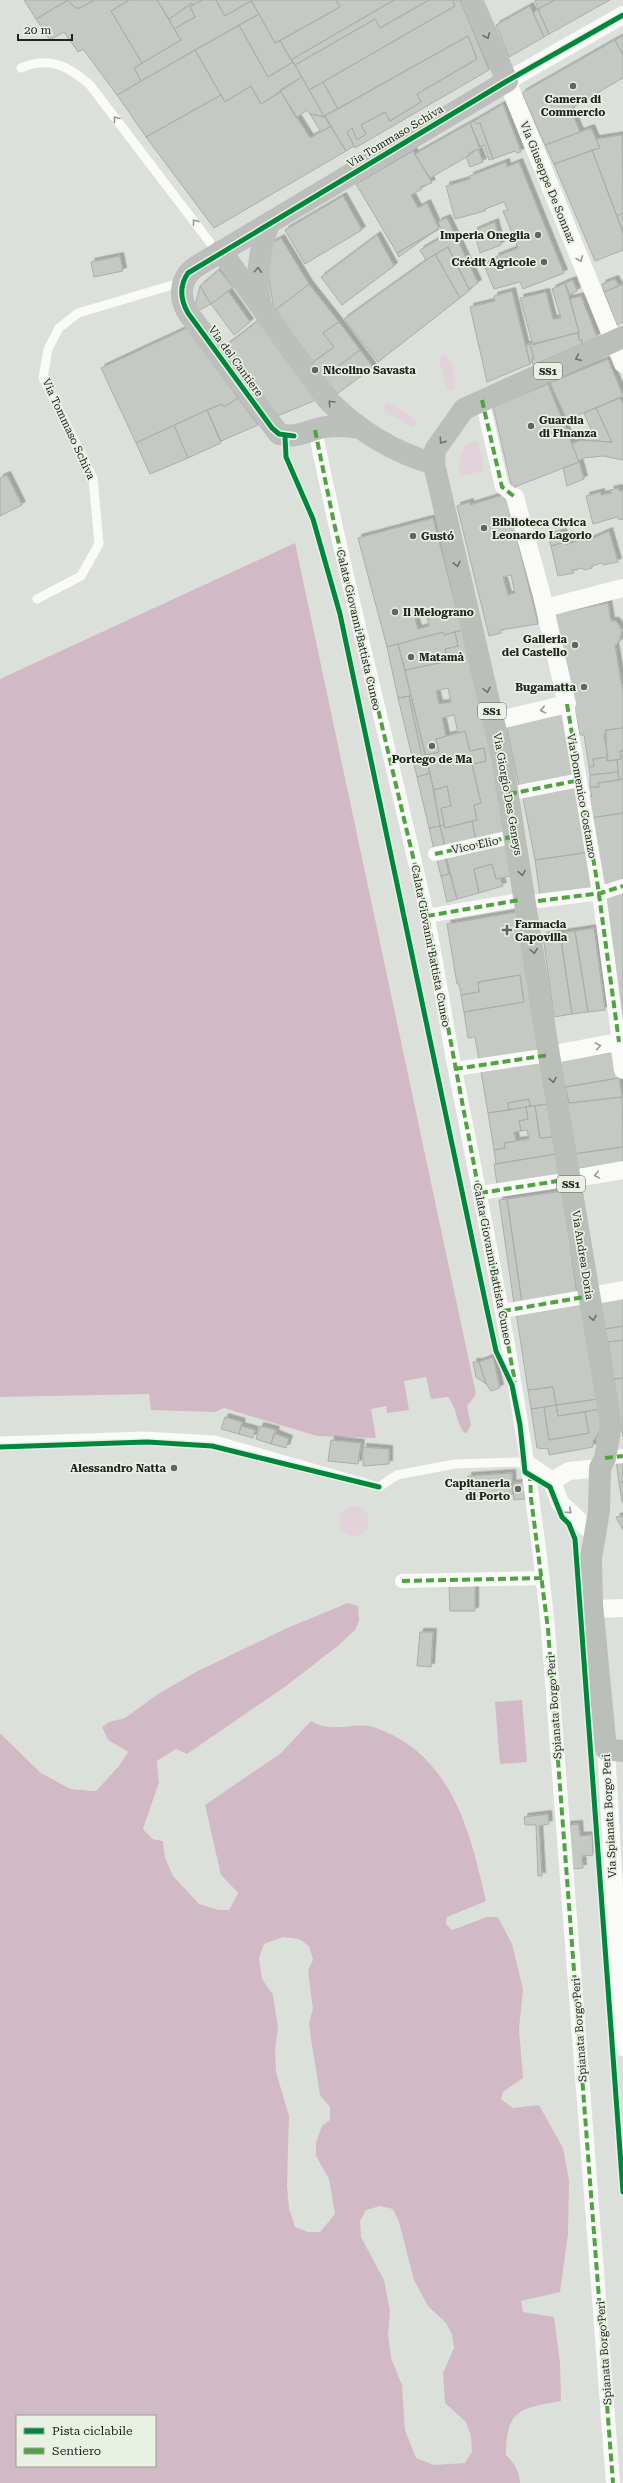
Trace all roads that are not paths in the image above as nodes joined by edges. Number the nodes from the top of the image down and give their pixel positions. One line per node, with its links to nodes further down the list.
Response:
1 (472, 0): 4 (main road, Via Giuseppe De Sonnaz, one-way to 4)
2 (623, 15): 4 (street, Via Tommaso Schiva)
3 (21, 68): 6 (lane, one-way to 3)
4 (507, 81): 5 (main road, Via Tommaso Schiva); 9 (street, Via Giuseppe De Sonnaz, one-way to 9)
5 (269, 223): 6 (main road, Via Tommaso Schiva); 8 (main road, one-way to 5)
6 (220, 252): 7 (main road, Via Tommaso Schiva); 8 (main road)
7 (183, 282): 13 (main road, Via del Cantiere); 17 (lane, Via Tommaso Schiva)
8 (262, 309): 12 (main road, one-way to 8)
9 (618, 340): 10 (street, Via Giuseppe De Sonnaz); 11 (main road, SS1, one-way to 11)
10 (623, 364)
11 (478, 410): 14 (main road, SS1, one-way to 14); 15 (street)
12 (360, 428): 13 (main road, Via del Cantiere); 14 (main road)
13 (315, 430): 28 (street, Calata Giovanni Battista Cuneo)
14 (434, 464): 20 (main road, Via Giorgio Des Geneys / SS1, one-way to 20)
15 (515, 497): 18 (street)
16 (623, 588): 18 (street)
17 (37, 599)
18 (544, 608): 19 (street)
19 (567, 704): 20 (street, one-way to 20); 21 (street, Via Domenico Costanzo)
20 (495, 721): 22 (main road, Via Giorgio Des Geneys / SS1)
21 (580, 780): 22 (street); 26 (street, Via Domenico Costanzo)
22 (509, 794): 23 (main road, Via Giorgio Des Geneys / SS1)
23 (516, 836): 24 (street, Vico Elio); 27 (main road, Via Giorgio Des Geneys / SS1, one-way to 27)
24 (435, 854)
25 (623, 886): 26 (street)
26 (599, 891): 27 (street); 29 (street, Via Domenico Costanzo)
27 (528, 900): 28 (street); 30 (main road, Via Andrea Doria / SS1, one-way to 30)
28 (427, 916): 31 (street, Calata Giovanni Battista Cuneo)
29 (621, 1042): 30 (street, one-way to 29); 32 (street)
30 (549, 1055): 31 (street); 34 (main road, Via Andrea Doria / SS1, one-way to 34)
31 (455, 1069): 35 (street, Calata Giovanni Battista Cuneo)
32 (623, 1070)
33 (623, 1170): 34 (street, one-way to 34)
34 (571, 1179): 35 (street); 37 (main road, Via Andrea Doria / SS1)
35 (480, 1194): 38 (street, Calata Giovanni Battista Cuneo)
36 (623, 1290): 37 (street)
37 (590, 1296): 38 (street); 40 (main road, Via Andrea Doria / SS1, one-way to 40)
38 (503, 1311): 41 (street, Calata Giovanni Battista Cuneo)
39 (0, 1441): 41 (lane)
40 (609, 1461): 42 (street); 43 (main road, SS1)
41 (530, 1466): 42 (street); 44 (street, Calata Giovanni Battista Cuneo)
42 (552, 1481): 43 (street, one-way to 43)
43 (595, 1535): 47 (main road, SS1)
44 (543, 1578): 45 (street); 50 (street, Spianata Borgo Peri)
45 (402, 1581)
46 (623, 1608): 47 (street)
47 (593, 1609): 48 (main road, Via Spianata Borgo Peri / SS1)
48 (614, 1750): 49 (street, Via Spianata Borgo Peri)
49 (623, 2047)
50 (613, 2483)

